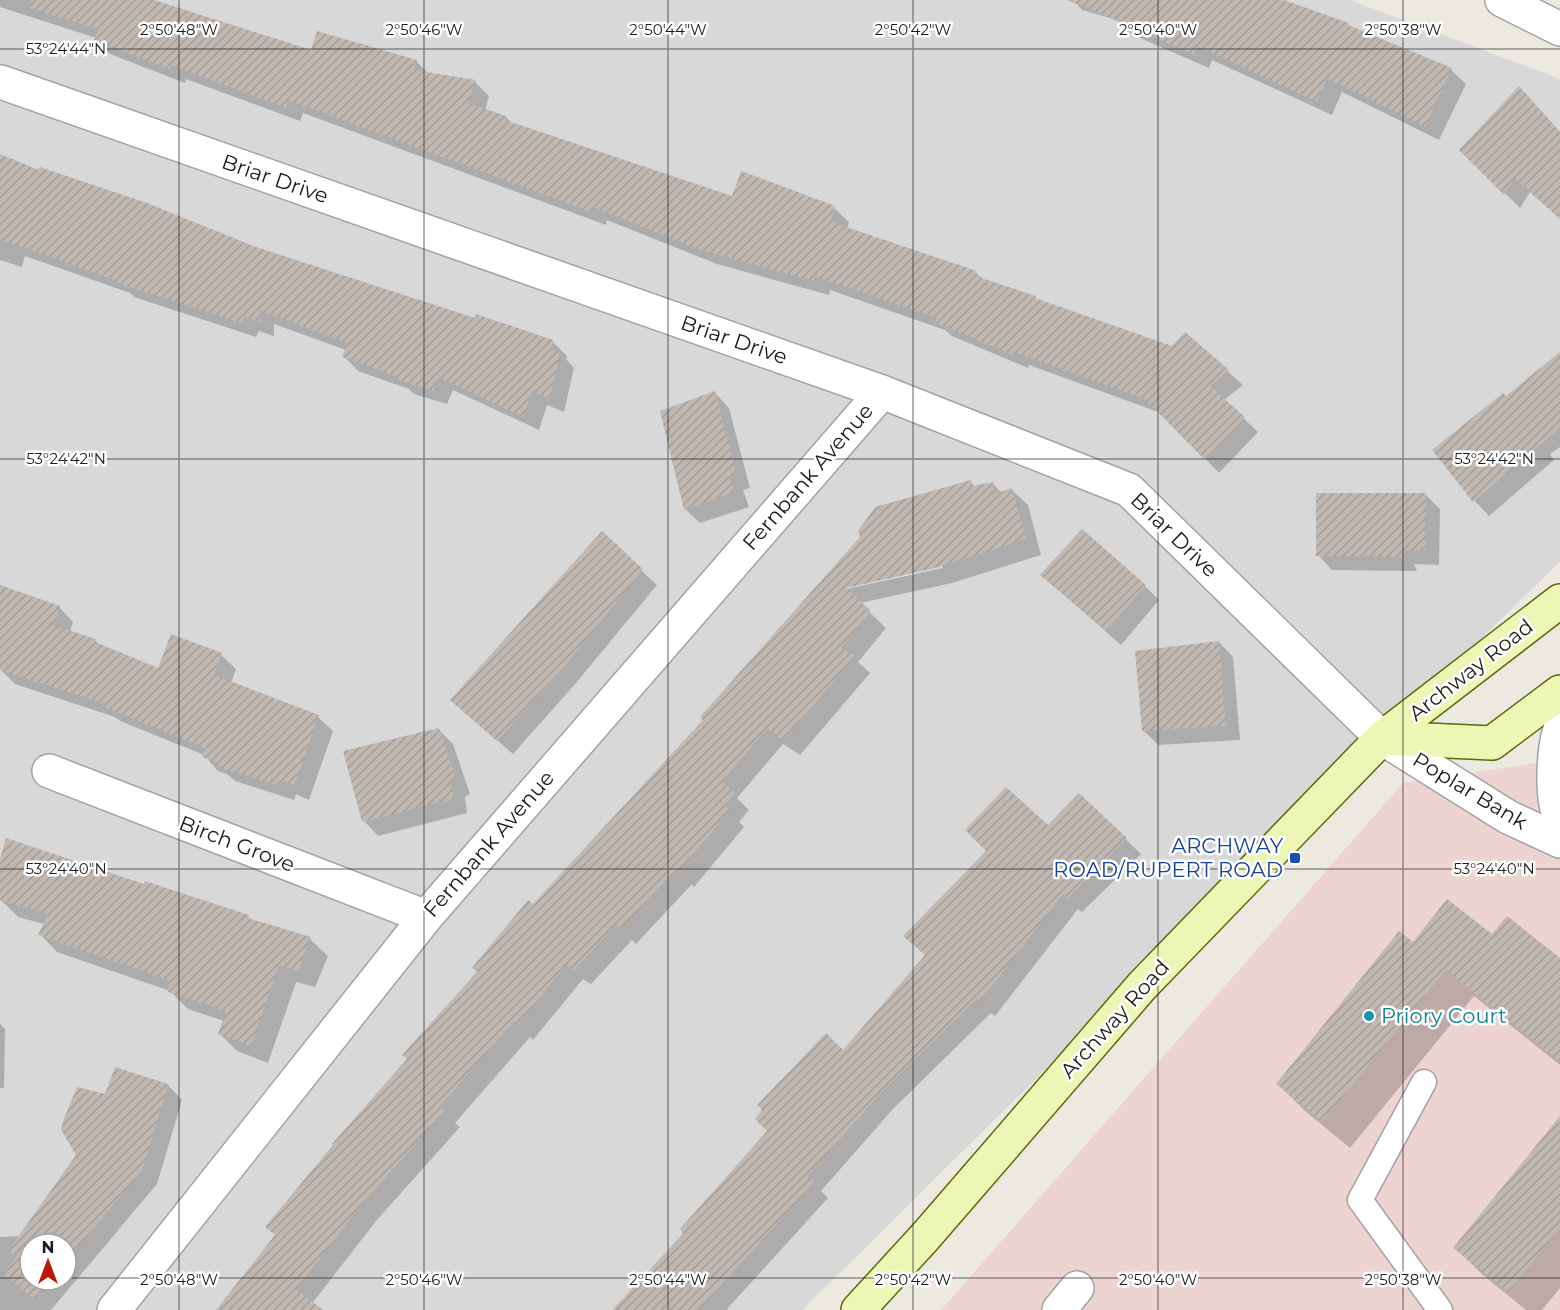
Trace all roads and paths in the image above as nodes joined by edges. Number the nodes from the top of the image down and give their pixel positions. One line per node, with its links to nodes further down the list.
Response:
1 (1502, 0): 2 (street)
2 (1560, 29)
3 (1, 82): 4 (street, Briar Drive)
4 (882, 392): 8 (street, Briar Drive); 12 (street, Fernbank Avenue)
5 (1560, 601): 8 (main road, Archway Road)
6 (1560, 692): 8 (main road, Archway Road)
7 (1560, 729): 10 (street)
8 (1382, 738): 11 (street, Poplar Bank); 15 (main road, Archway Road)
9 (49, 771): 12 (street, Birch Grove)
10 (1560, 818)
11 (1560, 841)
12 (426, 917): 14 (street, Fernbank Avenue)
13 (1424, 1082): 16 (lane)
14 (114, 1310)
15 (858, 1310)
16 (1440, 1310)

